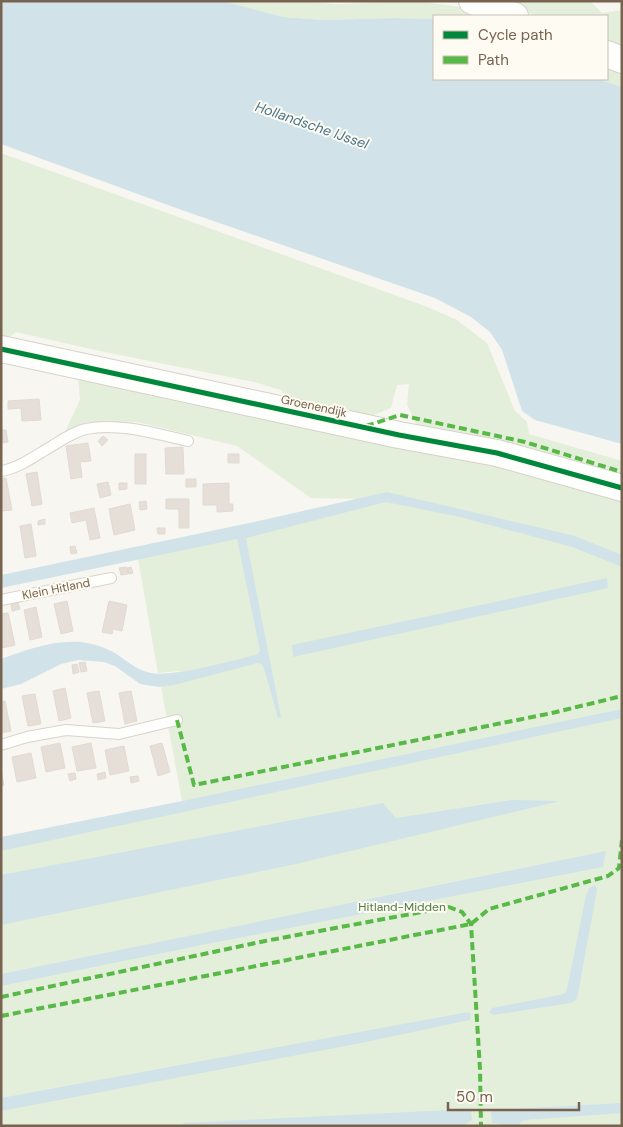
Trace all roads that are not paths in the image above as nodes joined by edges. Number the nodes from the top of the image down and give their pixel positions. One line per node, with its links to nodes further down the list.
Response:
1 (472, 1): 2 (street)
2 (512, 15)
3 (608, 54): 4 (street)
4 (622, 60)
5 (1, 349): 8 (street, Groenendijk)
6 (188, 441): 7 (lane)
7 (1, 471)
8 (622, 488)
9 (111, 578): 10 (lane, Klein Hitland)
10 (1, 600)
11 (177, 720): 12 (lane)
12 (1, 745)

